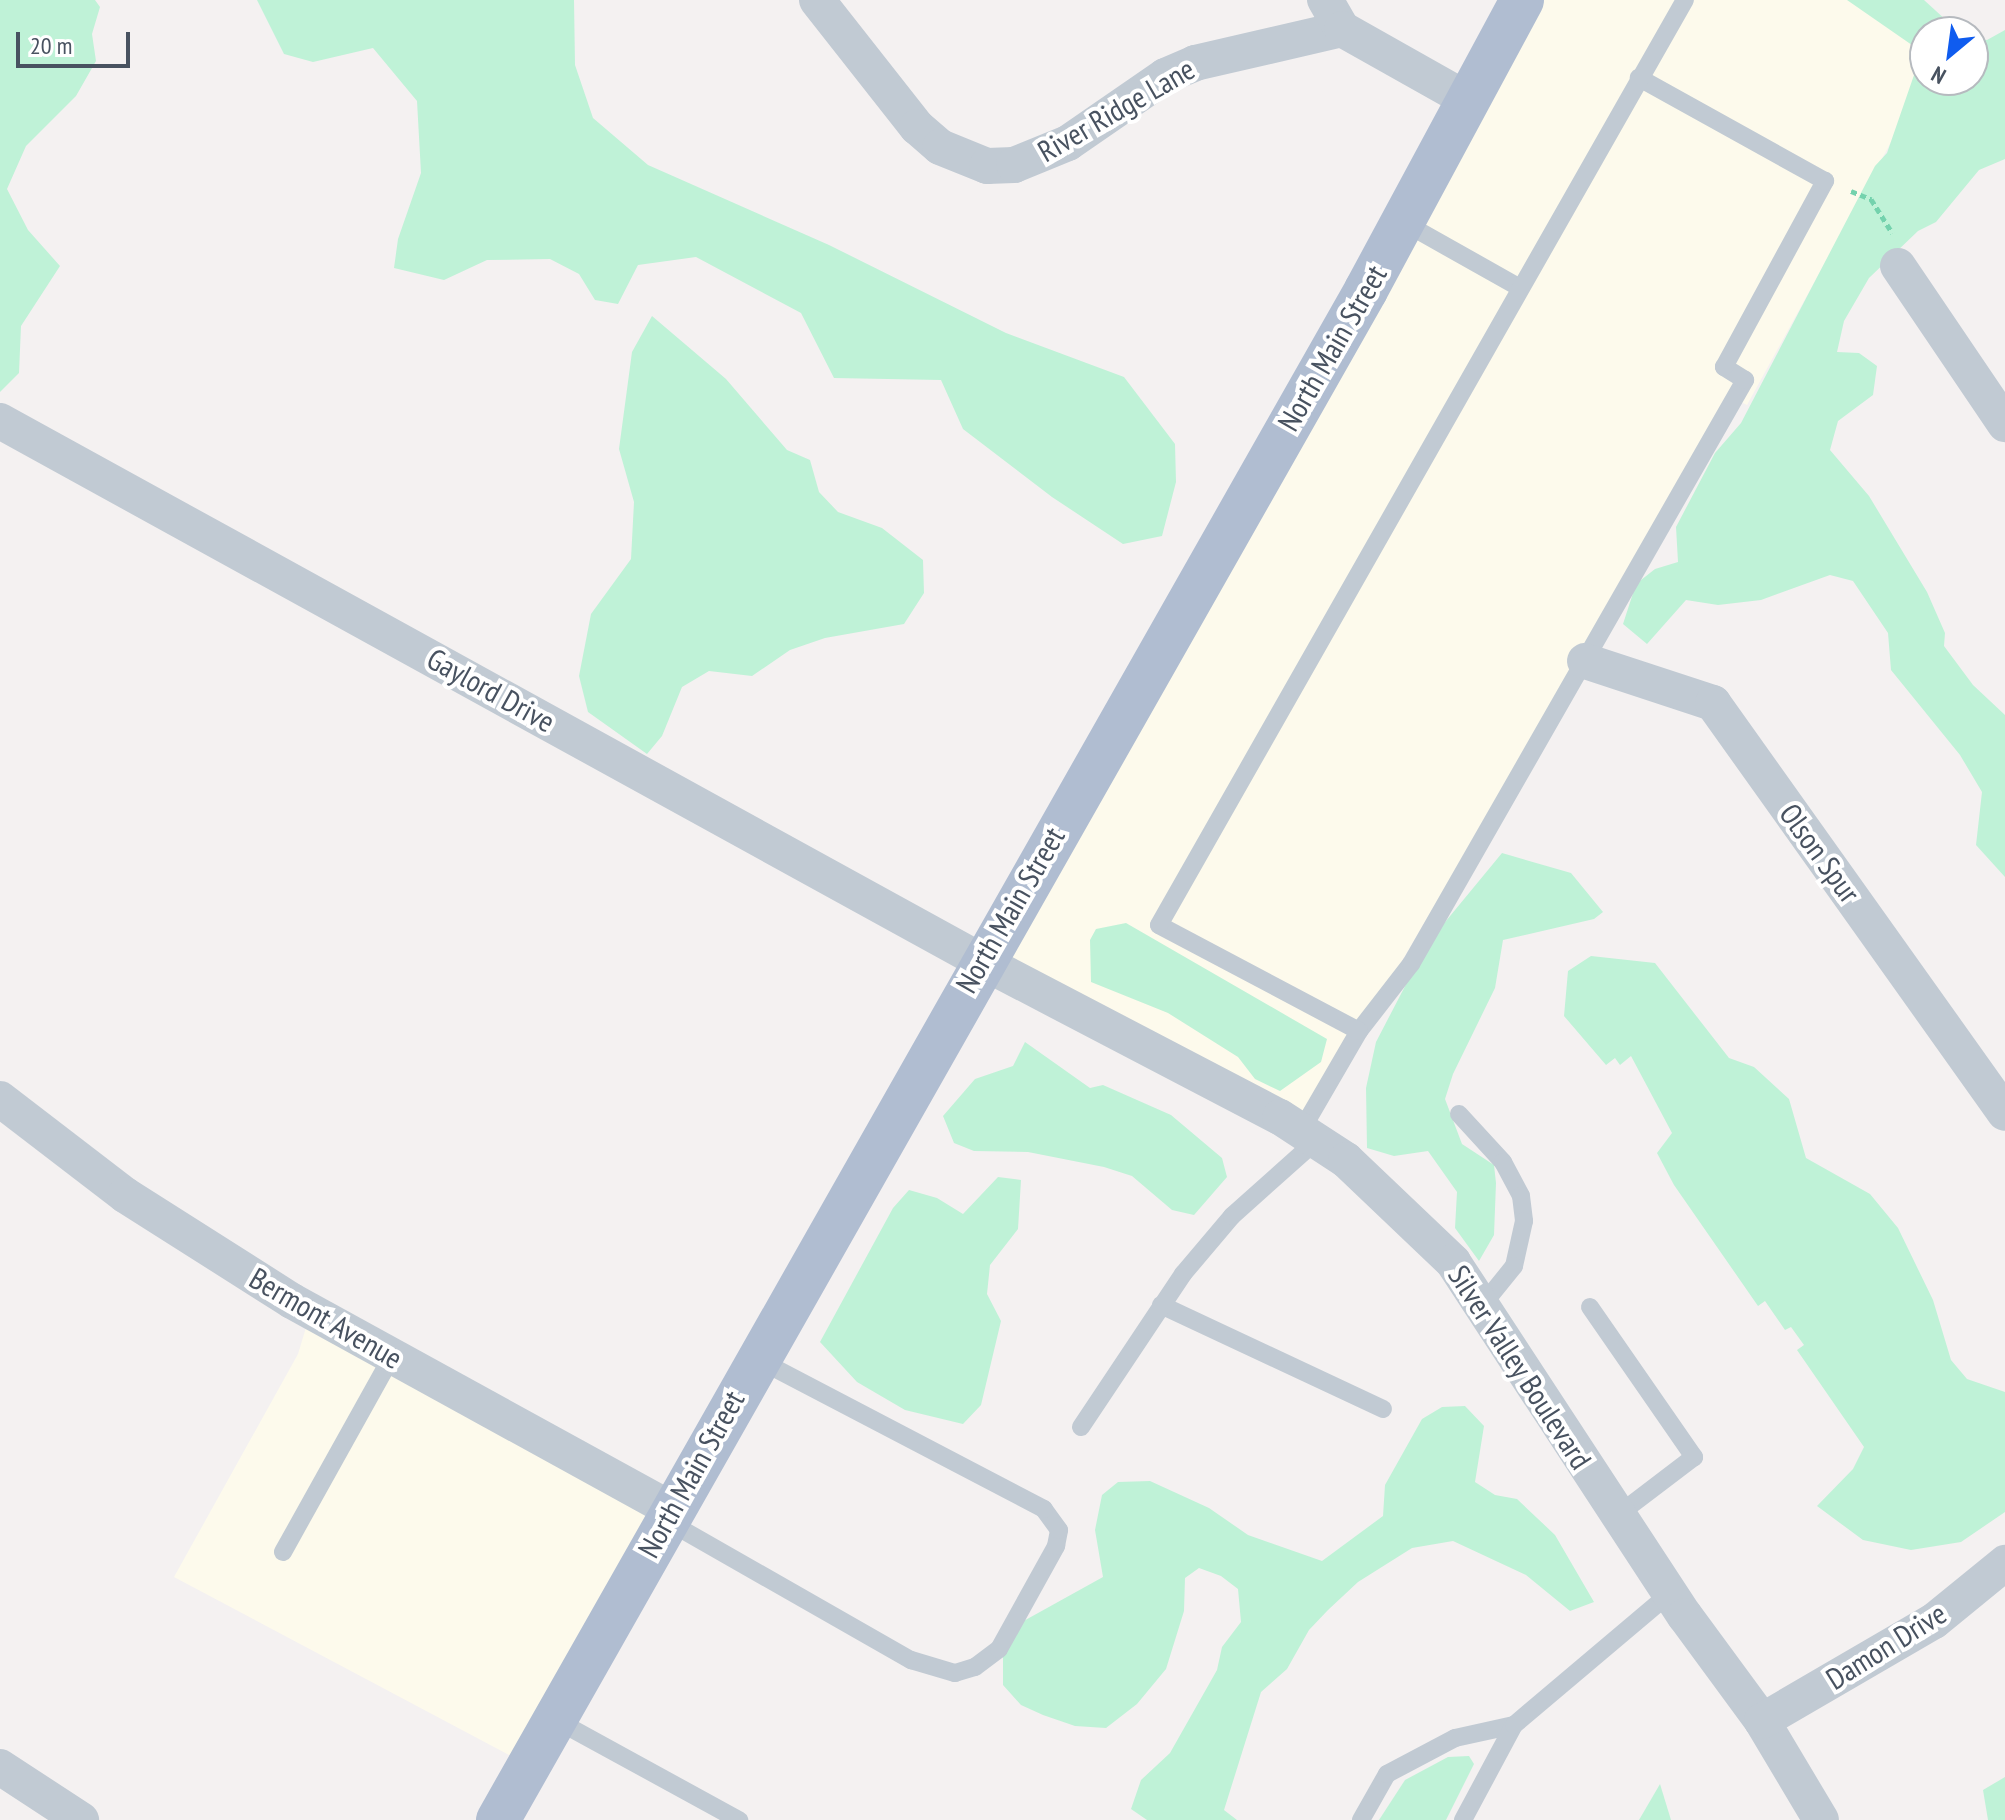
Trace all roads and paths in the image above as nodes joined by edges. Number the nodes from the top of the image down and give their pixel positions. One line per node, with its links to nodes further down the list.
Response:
1 (817, 0): 4 (street, River Ridge Lane)
2 (1522, 0): 6 (main road, North Main Street)
3 (1685, 0): 5 (lane)
4 (1333, 15): 6 (street, River Ridge Lane)
5 (1639, 78): 7 (lane); 10 (lane)
6 (1468, 100): 8 (main road, North Main Street)
7 (1825, 181): 9 (path); 13 (lane)
8 (1403, 222): 10 (lane); 14 (main road, North Main Street)
9 (1898, 266): 12 (street)
10 (1520, 288): 15 (lane)
11 (0, 421): 14 (street, Gaylord Drive)
12 (2005, 424)
13 (1585, 661): 15 (lane); 17 (street, Olson Spur)
14 (981, 961): 19 (street, Silver Valley Boulevard); 24 (main road, North Main Street)
15 (1359, 1031): 19 (lane)
16 (0, 1099): 23 (street, Bermont Avenue)
17 (2005, 1113)
18 (1459, 1114): 22 (lane)
19 (1309, 1136): 20 (lane); 22 (street, Silver Valley Boulevard)
20 (1161, 1305): 25 (lane); 26 (lane)
21 (1590, 1307): 28 (lane)
22 (1480, 1308): 28 (street, Silver Valley Boulevard)
23 (391, 1358): 27 (street, Bermont Avenue); 29 (lane)
24 (756, 1358): 27 (main road, North Main Street); 27 (lane)
25 (1383, 1409)
26 (1081, 1427)
27 (668, 1514): 32 (main road, North Main Street)
28 (1618, 1515): 31 (street, Silver Valley Boulevard)
29 (283, 1552)
30 (2005, 1563): 33 (street, Damon Drive)
31 (1670, 1593): 33 (street, Silver Valley Boulevard); 34 (lane)
32 (556, 1720): 37 (main road, North Main Street); 38 (lane)
33 (1762, 1721): 41 (street, Silver Valley Boulevard)
34 (1514, 1725): 39 (lane); 40 (lane)
35 (0, 1767): 36 (street)
36 (81, 1820)
37 (498, 1820)
38 (739, 1820)
39 (1361, 1820)
40 (1463, 1820)
41 (1821, 1820)

